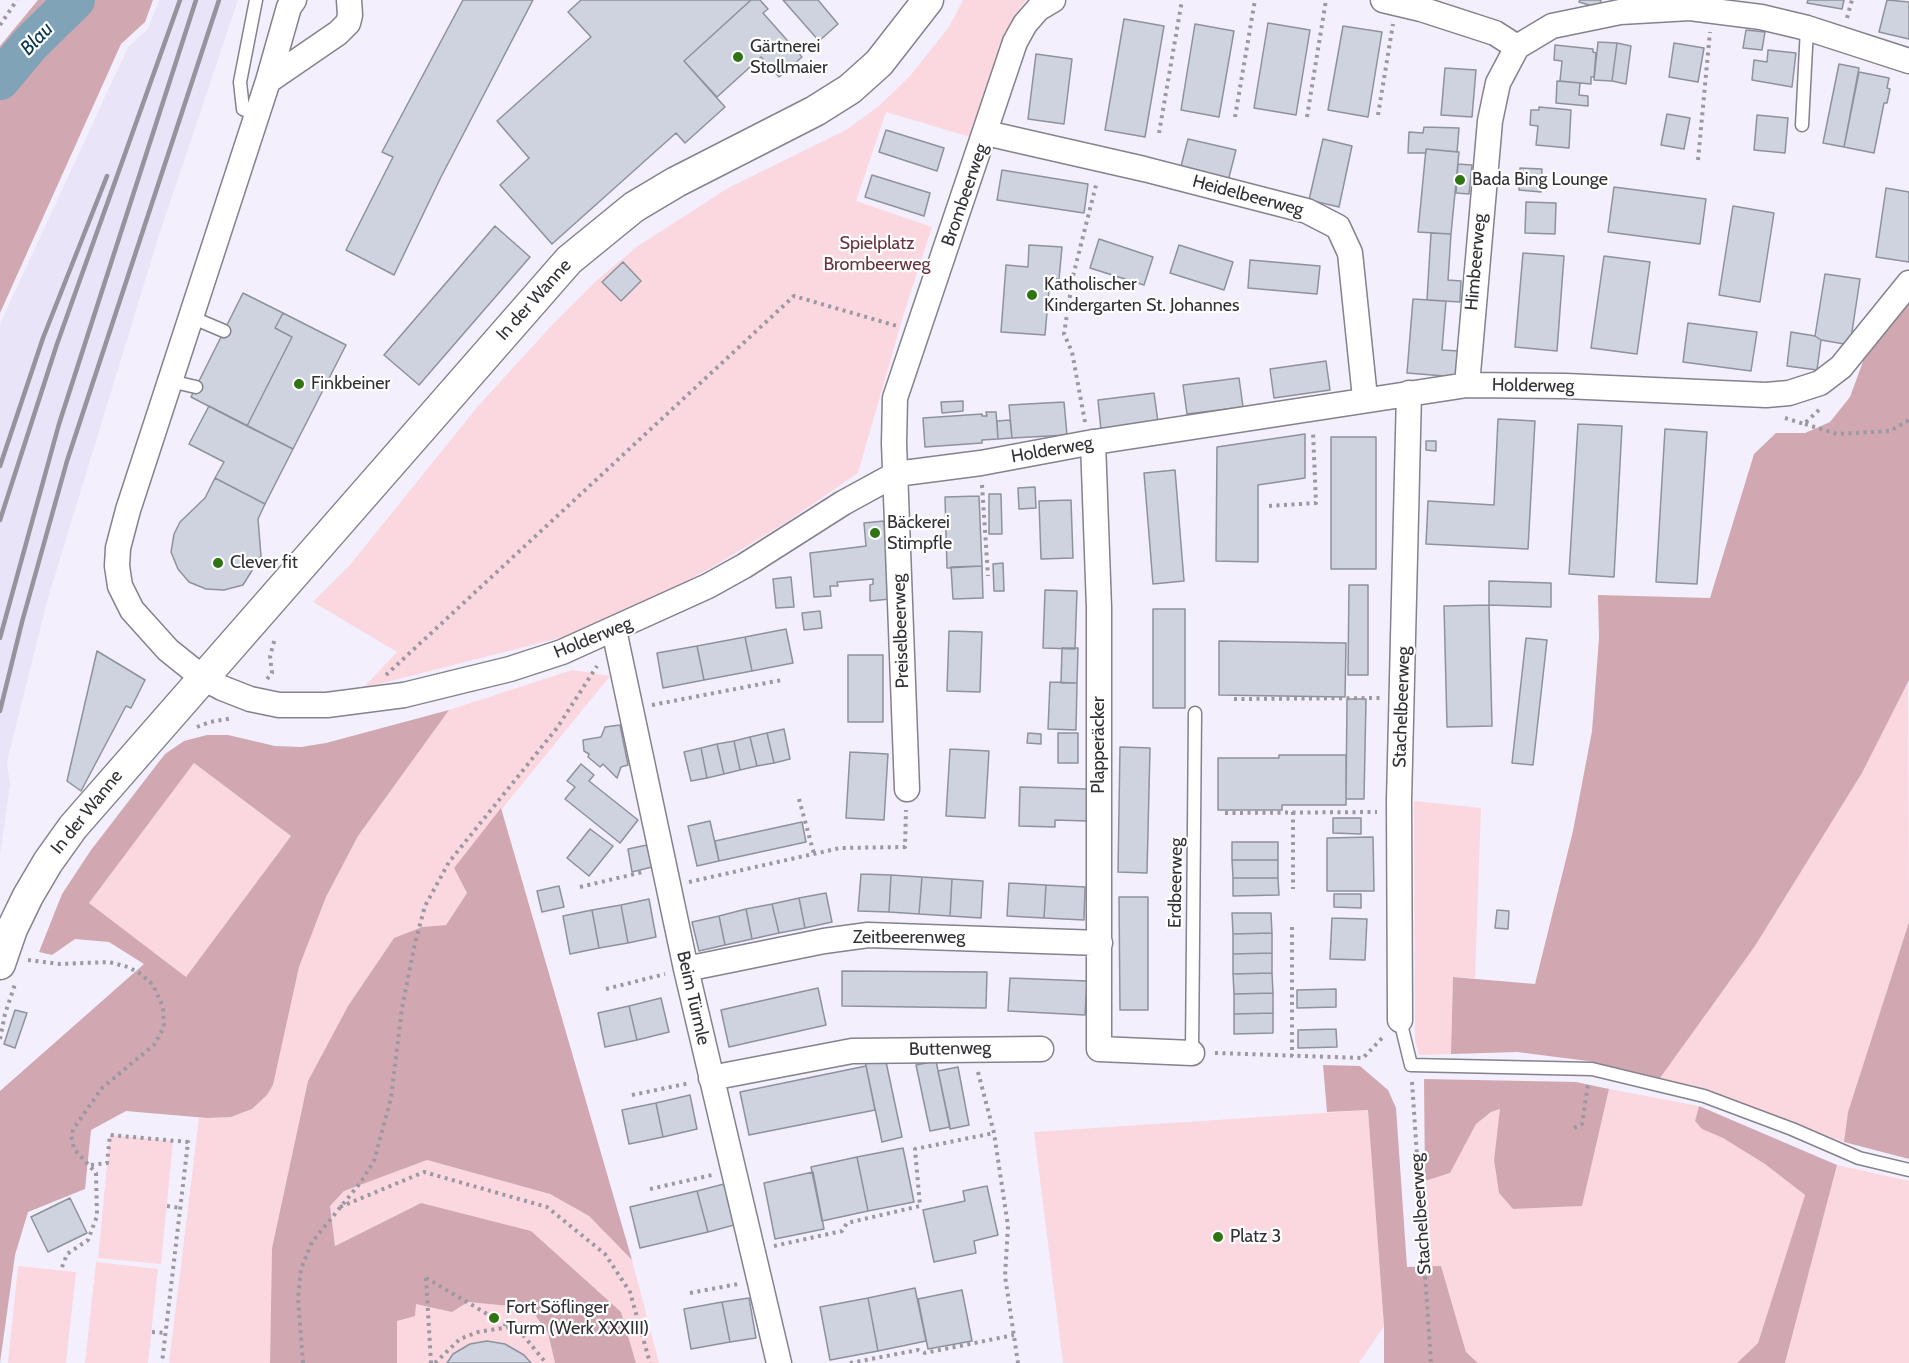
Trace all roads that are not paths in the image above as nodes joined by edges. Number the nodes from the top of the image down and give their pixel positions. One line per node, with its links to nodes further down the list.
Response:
1 (256, 0): 11 (lane)
2 (294, 0): 10 (street)
3 (348, 0): 10 (street)
4 (928, 0): 25 (street, In der Wanne)
5 (1053, 0): 13 (street, Brombeerweg)
6 (1390, 1): 8 (street)
7 (1807, 28): 8 (street); 9 (street); 12 (lane)
8 (1517, 47): 18 (street, Himbeerweg)
9 (1909, 61)
10 (268, 81): 11 (street)
11 (258, 114): 15 (street)
12 (1802, 125)
13 (986, 133): 21 (street, Heidelbeerweg); 23 (street, Brombeerweg)
14 (1909, 283): 18 (street, Holderweg)
15 (191, 317): 16 (lane); 17 (street)
16 (224, 331)
17 (170, 381): 19 (lane); 25 (street)
18 (1467, 385): 20 (street, Holderweg)
19 (195, 387)
20 (1409, 393): 21 (street, Holderweg); 31 (street, Stachelbeerweg)
21 (1365, 398): 22 (street, Holderweg)
22 (1091, 442): 23 (street, Holderweg); 28 (street, Plapperäcker)
23 (896, 474): 24 (street, Holderweg); 27 (street, Preiselbeerweg)
24 (614, 630): 25 (street, Holderweg); 30 (street, Beim Türmle)
25 (203, 678): 29 (street, In der Wanne)
26 (1195, 713): 33 (lane, Erdbeerweg)
27 (907, 789)
28 (1100, 943): 30 (street, Zeitbeerenweg); 33 (street, Plapperäcker)
29 (14, 969)
30 (686, 969): 34 (street, Beim Türmle)
31 (1400, 1020): 35 (lane)
32 (1041, 1049): 34 (street, Buttenweg)
33 (1192, 1053)
34 (711, 1078): 36 (street, Beim Türmle)
35 (1909, 1170)
36 (779, 1363)

